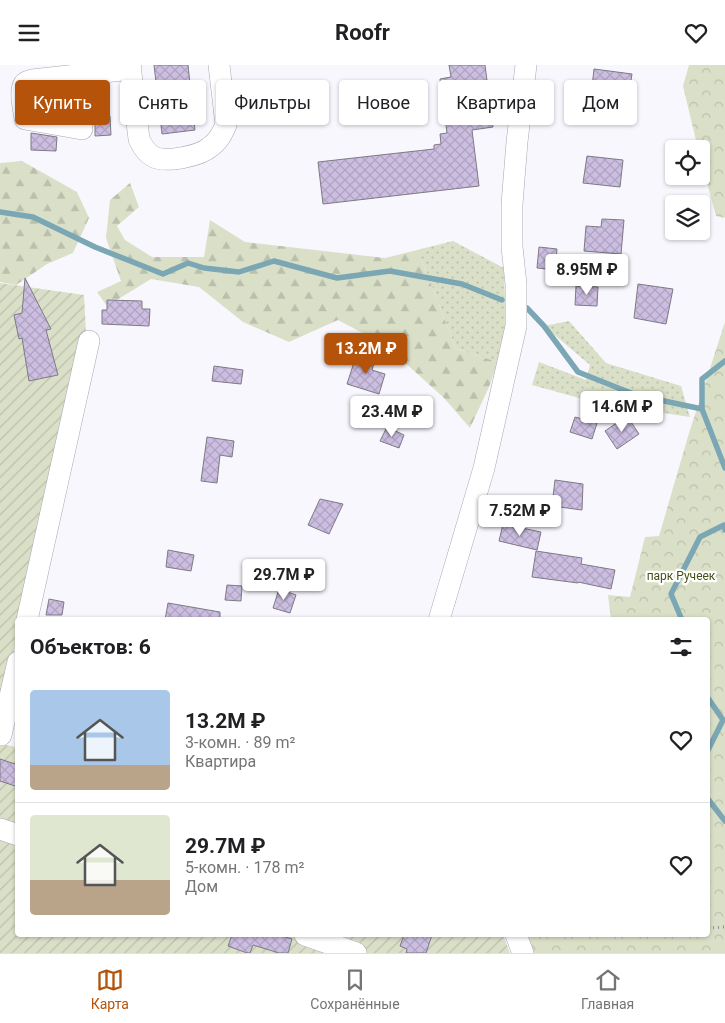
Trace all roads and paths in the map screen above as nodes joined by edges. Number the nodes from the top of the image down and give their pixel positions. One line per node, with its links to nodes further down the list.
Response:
1 (219, 65): 3 (street)
2 (526, 65): 8 (street)
3 (131, 67): 4 (street)
4 (50, 71): 5 (street)
5 (82, 129)
6 (89, 341): 7 (street)
7 (28, 617)
8 (439, 617)
9 (15, 680): 10 (street)
10 (6, 736)
11 (0, 829): 12 (street)
12 (15, 834)
13 (725, 927): 14 (path)
14 (710, 928)
15 (311, 937): 17 (street)
16 (517, 937): 18 (street)
17 (356, 953)
18 (523, 953)

